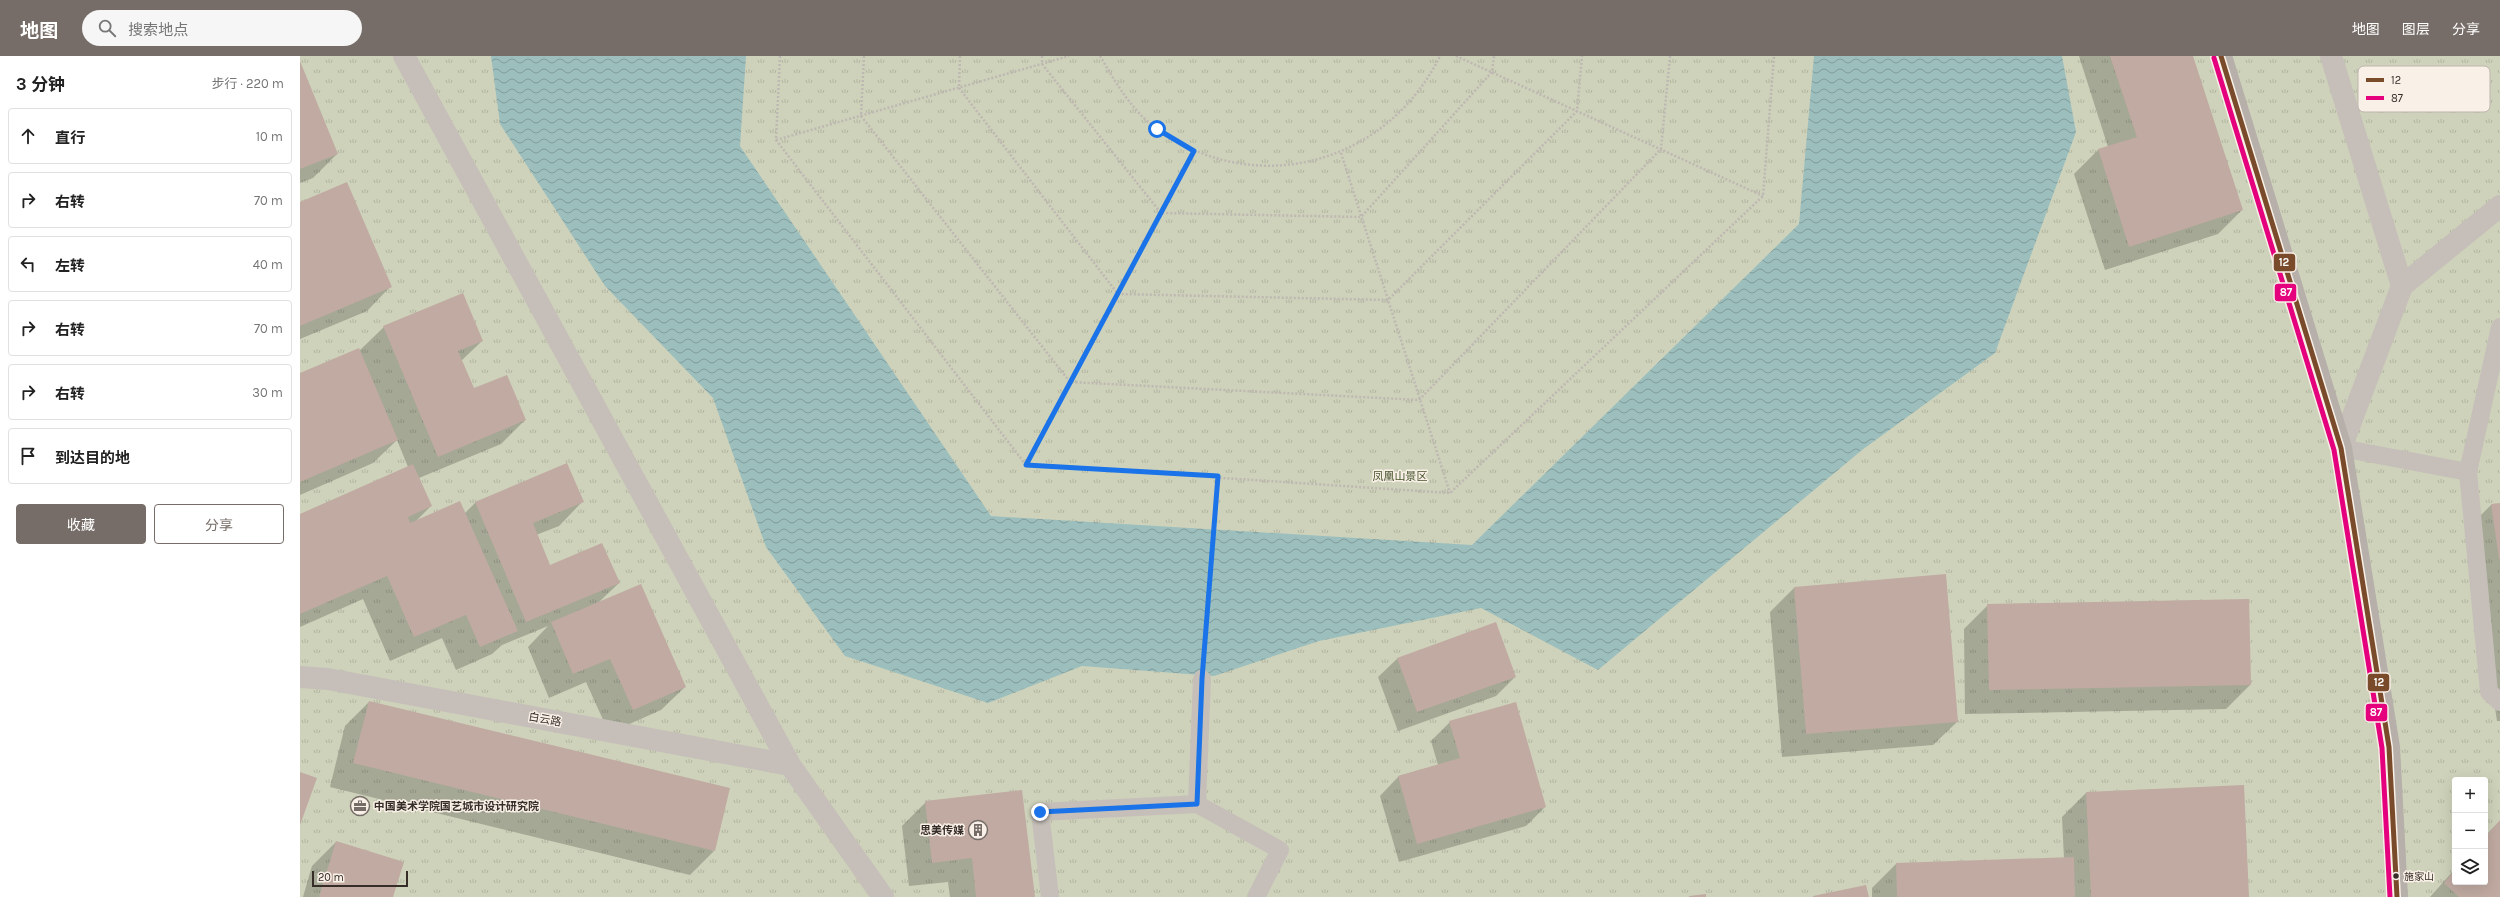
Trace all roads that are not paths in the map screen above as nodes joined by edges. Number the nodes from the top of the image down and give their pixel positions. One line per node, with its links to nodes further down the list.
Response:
1 (404, 56): 12 (street)
2 (2221, 56): 7 (street)
3 (2331, 56): 5 (street)
4 (2500, 206): 5 (street)
5 (2402, 286): 7 (street)
6 (2500, 327): 8 (lane)
7 (2341, 448): 8 (lane); 17 (street)
8 (2468, 472): 11 (lane)
9 (300, 677): 12 (street, 白云路)
10 (1202, 679): 13 (lane)
11 (2500, 702)
12 (790, 765): 14 (street)
13 (1197, 804): 15 (lane); 16 (lane)
14 (883, 897)
15 (1050, 897)
16 (1256, 897)
17 (2397, 897)

